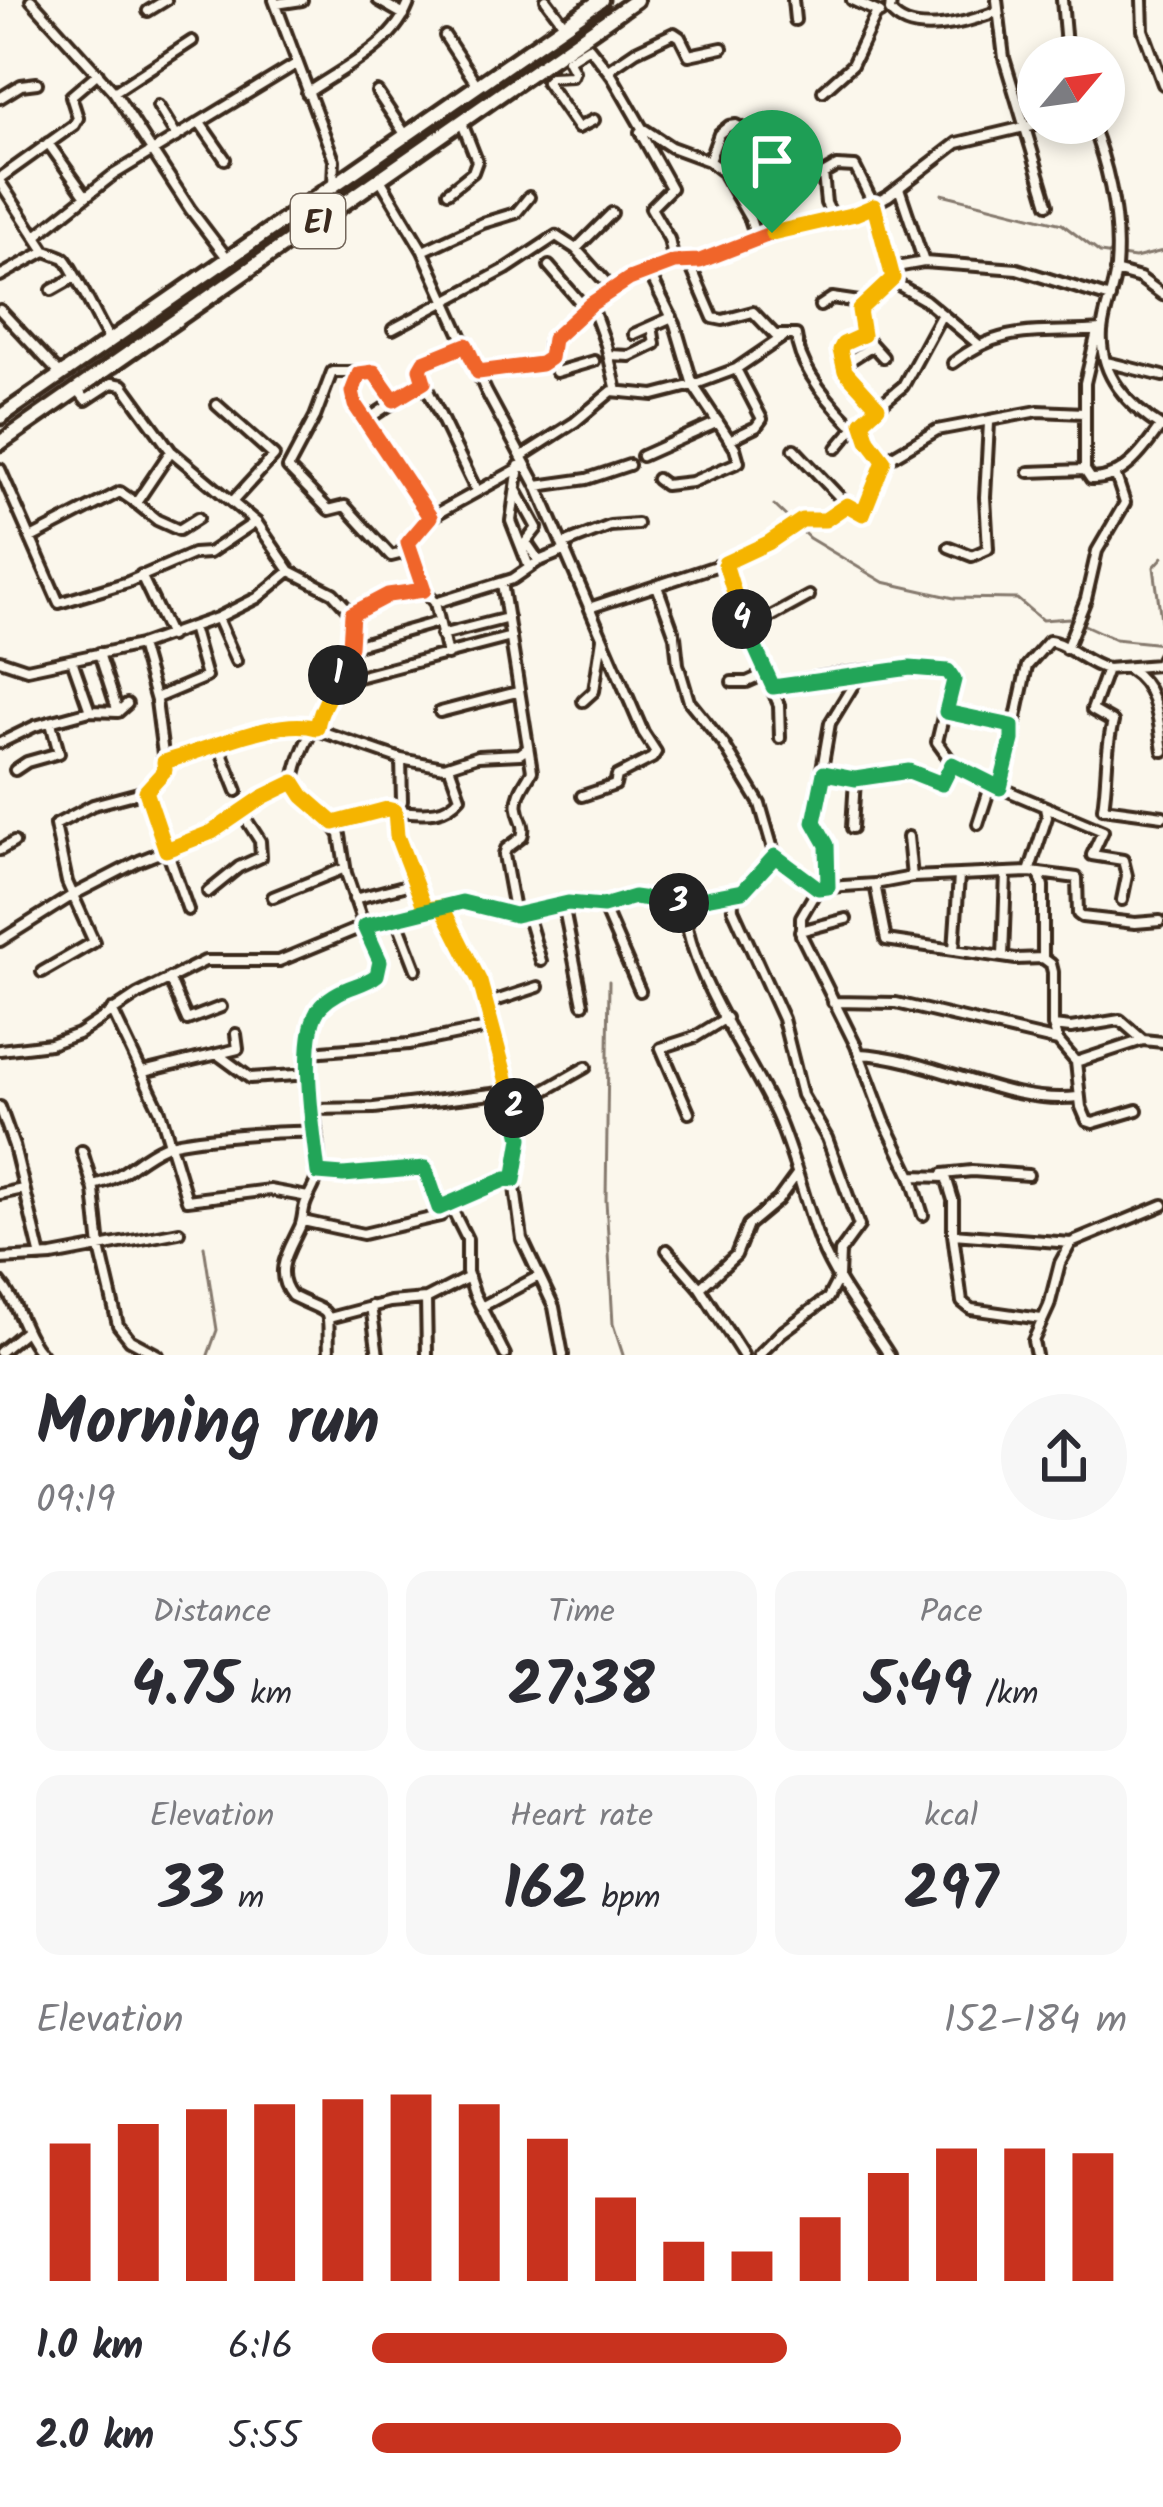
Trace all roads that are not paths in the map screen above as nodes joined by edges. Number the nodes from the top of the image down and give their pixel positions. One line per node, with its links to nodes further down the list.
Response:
1 (31, 0): 29 (street)
2 (166, 0): 16 (street)
3 (302, 0): 15 (street)
4 (378, 0): 20 (street)
5 (410, 0): 20 (street)
6 (546, 0): 22 (street)
7 (601, 0): 22 (highway, E1)
8 (636, 0): 42 (highway, E1)
9 (793, 0): 21 (street)
10 (852, 0): 17 (street)
11 (891, 0): 19 (street)
12 (998, 0): 18 (street)
13 (1062, 0): 24 (street)
14 (1142, 0): 31 (street)
15 (275, 2): 27 (street)
16 (148, 11)
17 (877, 12): 19 (street); 33 (street)
18 (996, 12): 19 (street); 37 (street)
19 (893, 15)
20 (404, 16): 36 (street)
21 (795, 20)
22 (566, 25): 32 (highway, E1)
23 (445, 36): 32 (street)
24 (1065, 36)
25 (192, 41): 34 (street)
26 (722, 48): 28 (street)
27 (296, 64): 36 (street); 41 (street)
28 (608, 70): 40 (street); 54 (street)
29 (98, 73): 34 (street); 48 (street)
30 (37, 83): 38 (street)
31 (1163, 84)
32 (478, 87): 46 (highway, E1)
33 (823, 91)
34 (114, 92): 51 (street)
35 (377, 92): 46 (street)
36 (307, 93): 53 (street)
37 (1017, 97)
38 (0, 98)
39 (158, 106): 47 (street)
40 (594, 119)
41 (200, 123): 47 (street); 52 (street)
42 (462, 123): 56 (highway, E1); 60 (street)
43 (1017, 129): 59 (street)
44 (799, 130): 54 (street)
45 (640, 132): 74 (street)
46 (406, 136): 55 (highway, E1)
47 (177, 137): 51 (street)
48 (48, 143): 57 (street); 61 (street)
49 (1032, 144): 63 (street)
50 (1097, 144): 78 (street)
51 (154, 153): 61 (street); 72 (street)
52 (225, 158)
53 (334, 160): 55 (street); 58 (street)
54 (709, 160): 68 (street)
55 (356, 171): 58 (highway, E1)
56 (380, 178): 71 (street); 117 (highway, E1)
57 (0, 180): 67 (street)
58 (333, 186): 72 (highway, E1)
59 (899, 188): 64 (street); 75 (street)
60 (448, 192)
61 (86, 195): 67 (street)
62 (529, 196): 71 (street)
63 (1048, 204)
64 (874, 206): 66 (street); 66 (street); 79 (street)
65 (612, 213): 69 (street)
66 (834, 219): 68 (street)
67 (35, 236): 70 (street)
68 (756, 237): 73 (street)
69 (576, 249): 82 (street); 86 (street)
70 (45, 251): 80 (street); 81 (street)
71 (423, 251): 86 (street)
72 (228, 259): 99 (highway, E1)
73 (688, 260): 74 (street); 98 (street)
74 (674, 262): 77 (street)
75 (924, 262): 79 (street); 85 (street)
76 (549, 266): 88 (street)
77 (648, 271): 82 (street); 92 (street)
78 (1115, 272): 84 (street); 85 (street)
79 (892, 273): 87 (street); 91 (street)
80 (0, 276)
81 (75, 277): 83 (street); 99 (street)
82 (611, 288): 88 (street)
83 (52, 290)
84 (1163, 295)
85 (1110, 298): 95 (street)
86 (447, 300): 94 (street); 100 (street)
87 (868, 303): 89 (street); 97 (street)
88 (588, 306): 103 (street); 105 (street)
89 (820, 306)
90 (0, 310): 113 (street)
91 (942, 314): 101 (street); 121 (street)
92 (672, 317): 93 (street); 116 (street)
93 (652, 326): 96 (street); 103 (street)
94 (393, 329)
95 (1100, 331): 101 (street); 107 (street); 122 (street)
96 (634, 334)
97 (863, 335): 102 (street); 109 (street)
98 (783, 338): 110 (street); 127 (street)
99 (110, 341): 113 (highway, E1)
100 (466, 345): 111 (street); 115 (street)
101 (979, 345): 108 (street)
102 (872, 347): 104 (street); 109 (street)
103 (609, 355): 118 (street)
104 (883, 357)
105 (550, 358): 106 (street); 111 (street)
106 (594, 361)
107 (1106, 362): 114 (street); 128 (street)
108 (953, 363)
109 (844, 364): 121 (street)
110 (736, 369): 116 (street); 129 (street)
111 (478, 372): 137 (street)
112 (359, 374): 119 (street); 124 (street); 139 (street)
113 (61, 375): 123 (highway, E1)
114 (1163, 376)
115 (424, 382): 119 (street); 147 (street)
116 (693, 385): 118 (street); 125 (street)
117 (77, 389): 130 (highway, E1); 133 (street)
118 (617, 391): 137 (street)
119 (394, 400): 124 (street)
120 (217, 404): 134 (street)
121 (878, 407): 127 (street)
122 (1084, 413): 126 (street); 141 (street)
123 (0, 417)
124 (365, 421): 151 (street)
125 (718, 422): 129 (street); 135 (street)
126 (989, 422): 136 (street); 158 (street)
127 (860, 423): 131 (street); 136 (street)
128 (1162, 428): 143 (street)
129 (729, 440): 144 (street)
130 (0, 443)
131 (837, 448)
132 (794, 449): 150 (street)
133 (171, 451): 148 (street); 149 (street)
134 (274, 456): 139 (street); 149 (street)
135 (642, 456)
136 (884, 461): 150 (street)
137 (522, 462): 145 (street); 146 (street); 147 (street)
138 (629, 465): 145 (street)
139 (288, 468): 156 (street)
140 (0, 469): 155 (street)
141 (1085, 470): 142 (street); 143 (street)
142 (1029, 472)
143 (1115, 473): 182 (street)
144 (656, 479)
145 (537, 486): 157 (street)
146 (515, 488): 159 (street); 161 (street)
147 (476, 490): 151 (street)
148 (136, 502): 152 (street); 155 (street)
149 (232, 502): 153 (street)
150 (847, 505): 160 (street)
151 (430, 517): 156 (street)
152 (197, 518)
153 (255, 522): 162 (street); 163 (street)
154 (637, 524): 157 (street)
155 (31, 538): 163 (street)
156 (408, 543): 166 (street)
157 (565, 547): 159 (street); 169 (street)
158 (949, 547)
159 (539, 561): 161 (street)
160 (725, 563): 165 (street); 175 (street)
161 (530, 567): 164 (street)
162 (290, 571): 170 (street); 171 (street)
163 (141, 574): 177 (street)
164 (502, 583): 168 (street); 172 (street)
165 (657, 586): 169 (street); 237 (street)
166 (424, 590): 168 (street); 170 (street)
167 (809, 596): 175 (street)
168 (435, 603): 173 (street)
169 (592, 607): 179 (street)
170 (352, 614): 181 (street)
171 (218, 618): 174 (street); 188 (street)
172 (508, 618): 176 (street); 178 (street)
173 (438, 622): 176 (street); 181 (street)
174 (193, 627): 177 (street); 199 (street)
175 (747, 630): 194 (street)
176 (441, 635): 184 (street)
177 (170, 636): 180 (street)
178 (511, 637): 184 (street); 198 (street)
179 (602, 637): 200 (street); 225 (street)
180 (140, 645): 183 (street); 199 (street)
181 (350, 646): 195 (street)
182 (1066, 649): 191 (street); 207 (street)
183 (99, 652): 187 (street); 203 (street)
184 (447, 655): 195 (street)
185 (1163, 656): 190 (street)
186 (0, 660): 189 (street)
187 (72, 661): 189 (street); 202 (street)
188 (236, 661)
189 (11, 666): 192 (street)
190 (1129, 669): 191 (street); 213 (street)
191 (1107, 670): 229 (street)
192 (0, 672)
193 (861, 673): 197 (street); 205 (street); 219 (street)
194 (765, 674): 196 (street); 197 (street)
195 (338, 677): 208 (street)
196 (732, 682)
197 (773, 687): 209 (street)
198 (518, 692): 204 (street); 212 (street)
199 (155, 698): 215 (street)
200 (583, 700)
201 (127, 704): 203 (street)
202 (90, 711): 203 (street); 206 (street)
203 (118, 712)
204 (440, 712)
205 (946, 712): 207 (street); 216 (street)
206 (51, 723): 210 (street); 218 (street)
207 (1012, 726): 222 (street)
208 (317, 728): 211 (street); 214 (street); 221 (street)
209 (780, 738)
210 (0, 743)
211 (219, 746): 215 (street); 224 (street)
212 (528, 748): 217 (street); 259 (street)
213 (1163, 751)
214 (401, 759): 217 (street); 227 (street)
215 (164, 762): 223 (street)
216 (952, 764): 220 (street); 222 (street)
217 (449, 766): 227 (street)
218 (15, 770)
219 (824, 773): 220 (street); 245 (street)
220 (855, 779): 232 (street)
221 (294, 782): 228 (street); 230 (street)
222 (996, 786): 226 (street); 231 (street)
223 (146, 791): 236 (street); 248 (street)
224 (237, 791)
225 (582, 796)
226 (1044, 807): 239 (street); 251 (street)
227 (394, 811): 230 (street); 243 (street)
228 (242, 813): 236 (street); 246 (street)
229 (1163, 816)
230 (334, 823): 238 (street)
231 (978, 824)
232 (852, 828)
233 (908, 837): 242 (street)
234 (14, 842): 235 (street)
235 (0, 850)
236 (166, 850): 248 (street); 257 (street)
237 (775, 856): 245 (street); 247 (street)
238 (345, 868): 249 (street); 250 (street)
239 (1034, 872): 240 (street); 262 (street); 268 (street)
240 (1006, 873): 241 (street); 267 (street)
241 (959, 876): 242 (street); 266 (street)
242 (911, 878): 244 (street)
243 (415, 883): 250 (street); 256 (street)
244 (875, 884): 245 (street); 266 (street)
245 (823, 888): 264 (street)
246 (208, 892)
247 (732, 892): 253 (street); 328 (street)
248 (73, 896): 265 (street); 271 (street)
249 (273, 897)
250 (354, 899): 263 (street)
251 (1122, 900)
252 (563, 904): 254 (street); 258 (street); 277 (street)
253 (683, 904): 254 (street); 280 (street)
254 (603, 906): 274 (street)
255 (442, 907): 256 (street); 259 (street); 276 (street)
256 (425, 909): 261 (street)
257 (188, 910)
258 (526, 911): 259 (street); 269 (street)
259 (515, 915)
260 (846, 919): 264 (street)
261 (397, 920): 263 (street); 270 (street)
262 (1160, 921)
263 (364, 926): 272 (street); 288 (street)
264 (800, 931): 275 (street)
265 (1, 938)
266 (954, 950): 267 (street)
267 (1003, 957): 268 (street)
268 (1043, 958): 281 (street)
269 (541, 962)
270 (416, 969)
271 (42, 972)
272 (169, 978): 278 (street); 279 (street)
273 (538, 987): 276 (street)
274 (640, 991)
275 (833, 1002): 285 (street); 289 (street)
276 (486, 1004): 282 (street)
277 (583, 1004)
278 (221, 1007)
279 (112, 1010): 287 (street); 293 (street)
280 (726, 1018): 301 (street); 305 (street)
281 (1053, 1026): 284 (street); 285 (street)
282 (492, 1027): 288 (street); 295 (street)
283 (236, 1034): 290 (street)
284 (1143, 1040): 286 (street); 291 (street)
285 (1058, 1041): 291 (street)
286 (1163, 1042)
287 (0, 1050)
288 (310, 1052): 294 (street)
289 (859, 1054): 296 (street); 309 (street)
290 (220, 1056): 293 (street); 294 (street)
291 (1076, 1062): 296 (street)
292 (586, 1067): 298 (street)
293 (143, 1072): 303 (street)
294 (310, 1074): 299 (street)
295 (508, 1092): 298 (street); 299 (street)
296 (1078, 1097): 300 (street)
297 (0, 1107): 312 (street)
298 (514, 1108): 310 (street)
299 (312, 1109): 302 (street)
300 (1137, 1110)
301 (689, 1113)
302 (314, 1132): 303 (street); 306 (street)
303 (170, 1143): 311 (street); 314 (street)
304 (82, 1151): 311 (street)
305 (797, 1172): 328 (street); 330 (street)
306 (318, 1173): 314 (street); 316 (street)
307 (942, 1174): 308 (street); 309 (street); 320 (street)
308 (1028, 1175)
309 (911, 1176): 317 (street)
310 (514, 1180): 316 (street); 327 (street)
311 (92, 1185): 322 (street)
312 (23, 1189): 313 (street); 324 (street)
313 (0, 1194)
314 (308, 1197): 318 (street)
315 (1163, 1204): 321 (street)
316 (444, 1206): 318 (street); 326 (street)
317 (923, 1215)
318 (302, 1221): 334 (street)
319 (179, 1232): 322 (street)
320 (952, 1234): 321 (street); 335 (street)
321 (1071, 1243): 335 (street)
322 (100, 1248): 324 (street); 339 (street)
323 (667, 1250): 330 (street)
324 (41, 1257): 325 (street)
325 (0, 1259)
326 (469, 1277): 331 (street); 333 (street)
327 (537, 1277): 333 (street); 344 (street)
328 (839, 1277): 346 (street); 347 (street)
329 (0, 1282): 336 (street)
330 (700, 1288): 345 (street)
331 (426, 1299): 332 (street); 342 (street)
332 (371, 1306): 334 (street); 341 (street)
333 (481, 1306): 343 (street)
334 (329, 1318): 340 (street)
335 (1041, 1319): 348 (street)
336 (24, 1332): 337 (street); 338 (street)
337 (0, 1352)
338 (42, 1355)
339 (158, 1355)
340 (329, 1355)
341 (378, 1355)
342 (427, 1355)
343 (505, 1355)
344 (563, 1355)
345 (743, 1355)
346 (759, 1355)
347 (890, 1355)
348 (1036, 1355)

